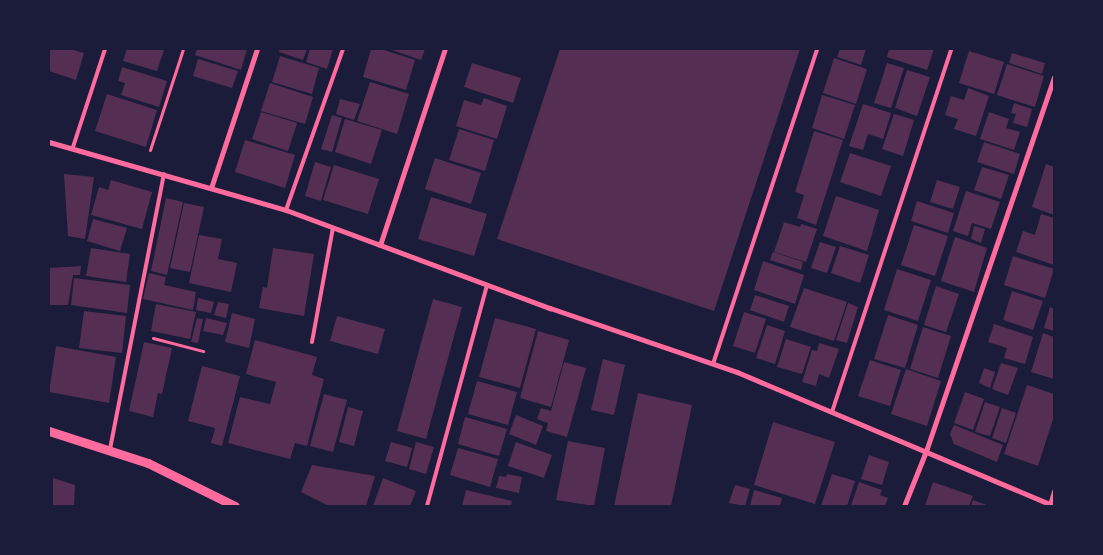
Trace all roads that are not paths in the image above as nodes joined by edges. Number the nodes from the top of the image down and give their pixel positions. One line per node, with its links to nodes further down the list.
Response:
1 (105, 49): 9 (lane)
2 (257, 49): 11 (street)
3 (343, 49): 12 (lane)
4 (445, 49): 14 (street)
5 (817, 49): 17 (lane)
6 (951, 49): 18 (lane)
7 (1054, 77): 21 (street)
8 (49, 142): 9 (street)
9 (73, 147): 10 (street)
10 (164, 174): 11 (street); 20 (lane)
11 (211, 188): 12 (street)
12 (286, 210): 13 (street)
13 (333, 228): 14 (street); 16 (lane)
14 (380, 245): 15 (street)
15 (487, 285): 17 (street); 25 (lane)
16 (312, 342)
17 (713, 364): 18 (street)
18 (832, 412): 21 (street)
19 (49, 431): 20 (street)
20 (110, 450): 24 (street)
21 (926, 451): 23 (street); 26 (street)
22 (1054, 492): 23 (lane)
23 (1052, 505)
24 (235, 506)
25 (427, 506)
26 (904, 506)

